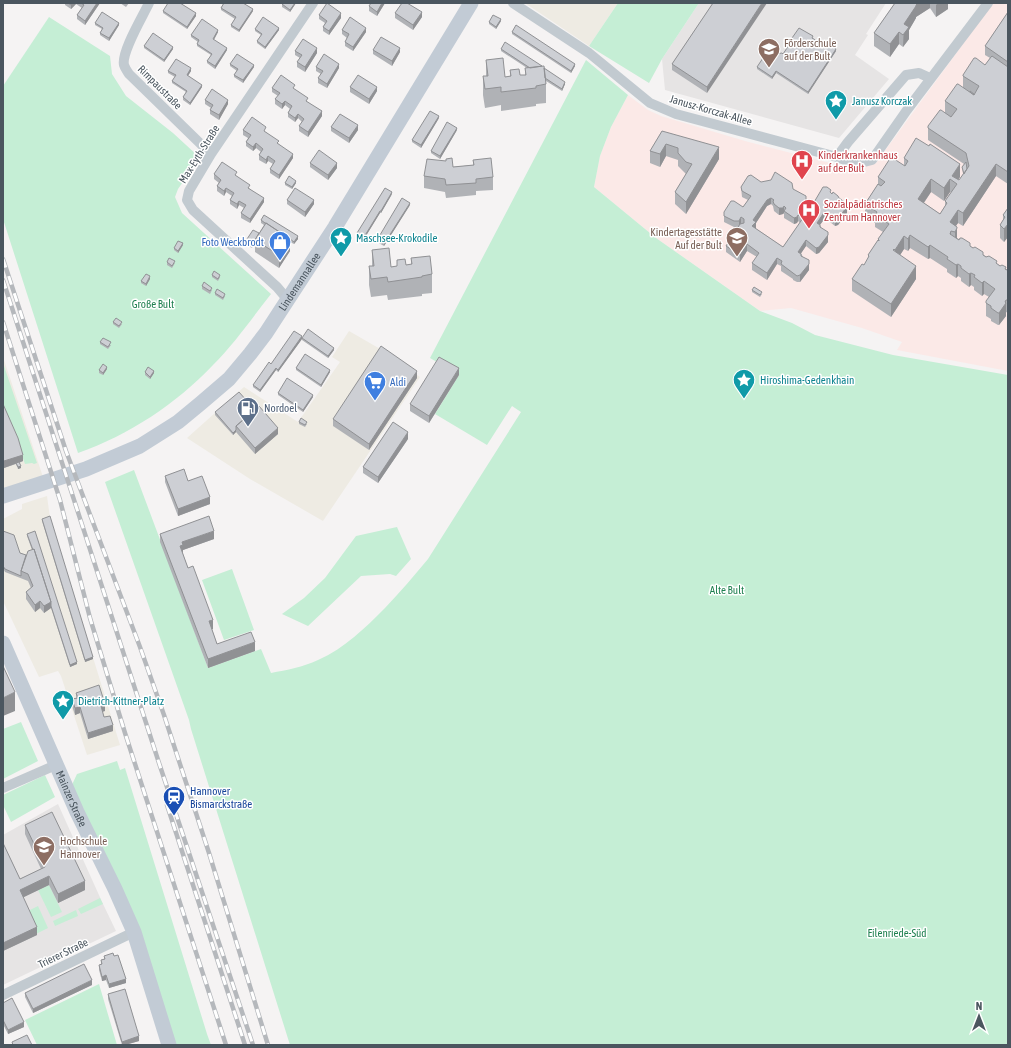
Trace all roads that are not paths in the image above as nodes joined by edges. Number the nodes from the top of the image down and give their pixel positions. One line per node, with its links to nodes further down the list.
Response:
1 (149, 3): 7 (street, Rimpaustraße)
2 (314, 3): 7 (street, Max-Eyth-Straße)
3 (471, 3): 9 (street, Lindemannallee)
4 (513, 3): 8 (street, Janusz-Korczak-Allee)
5 (988, 3): 6 (street, Janusz-Korczak-Allee)
6 (930, 78): 8 (street); 8 (street, Janusz-Korczak-Allee)
7 (211, 154): 9 (street, Max-Eyth-Straße)
8 (837, 157)
9 (288, 300): 10 (street, Lindemannallee)
10 (3, 496)
11 (3, 643): 12 (street, Mainzer Straße)
12 (56, 765): 13 (street); 14 (street, Mainzer Straße)
13 (3, 788)
14 (134, 932): 15 (street, Trierer Straße); 16 (street, Mainzer Straße)
15 (3, 995)
16 (169, 1045)

